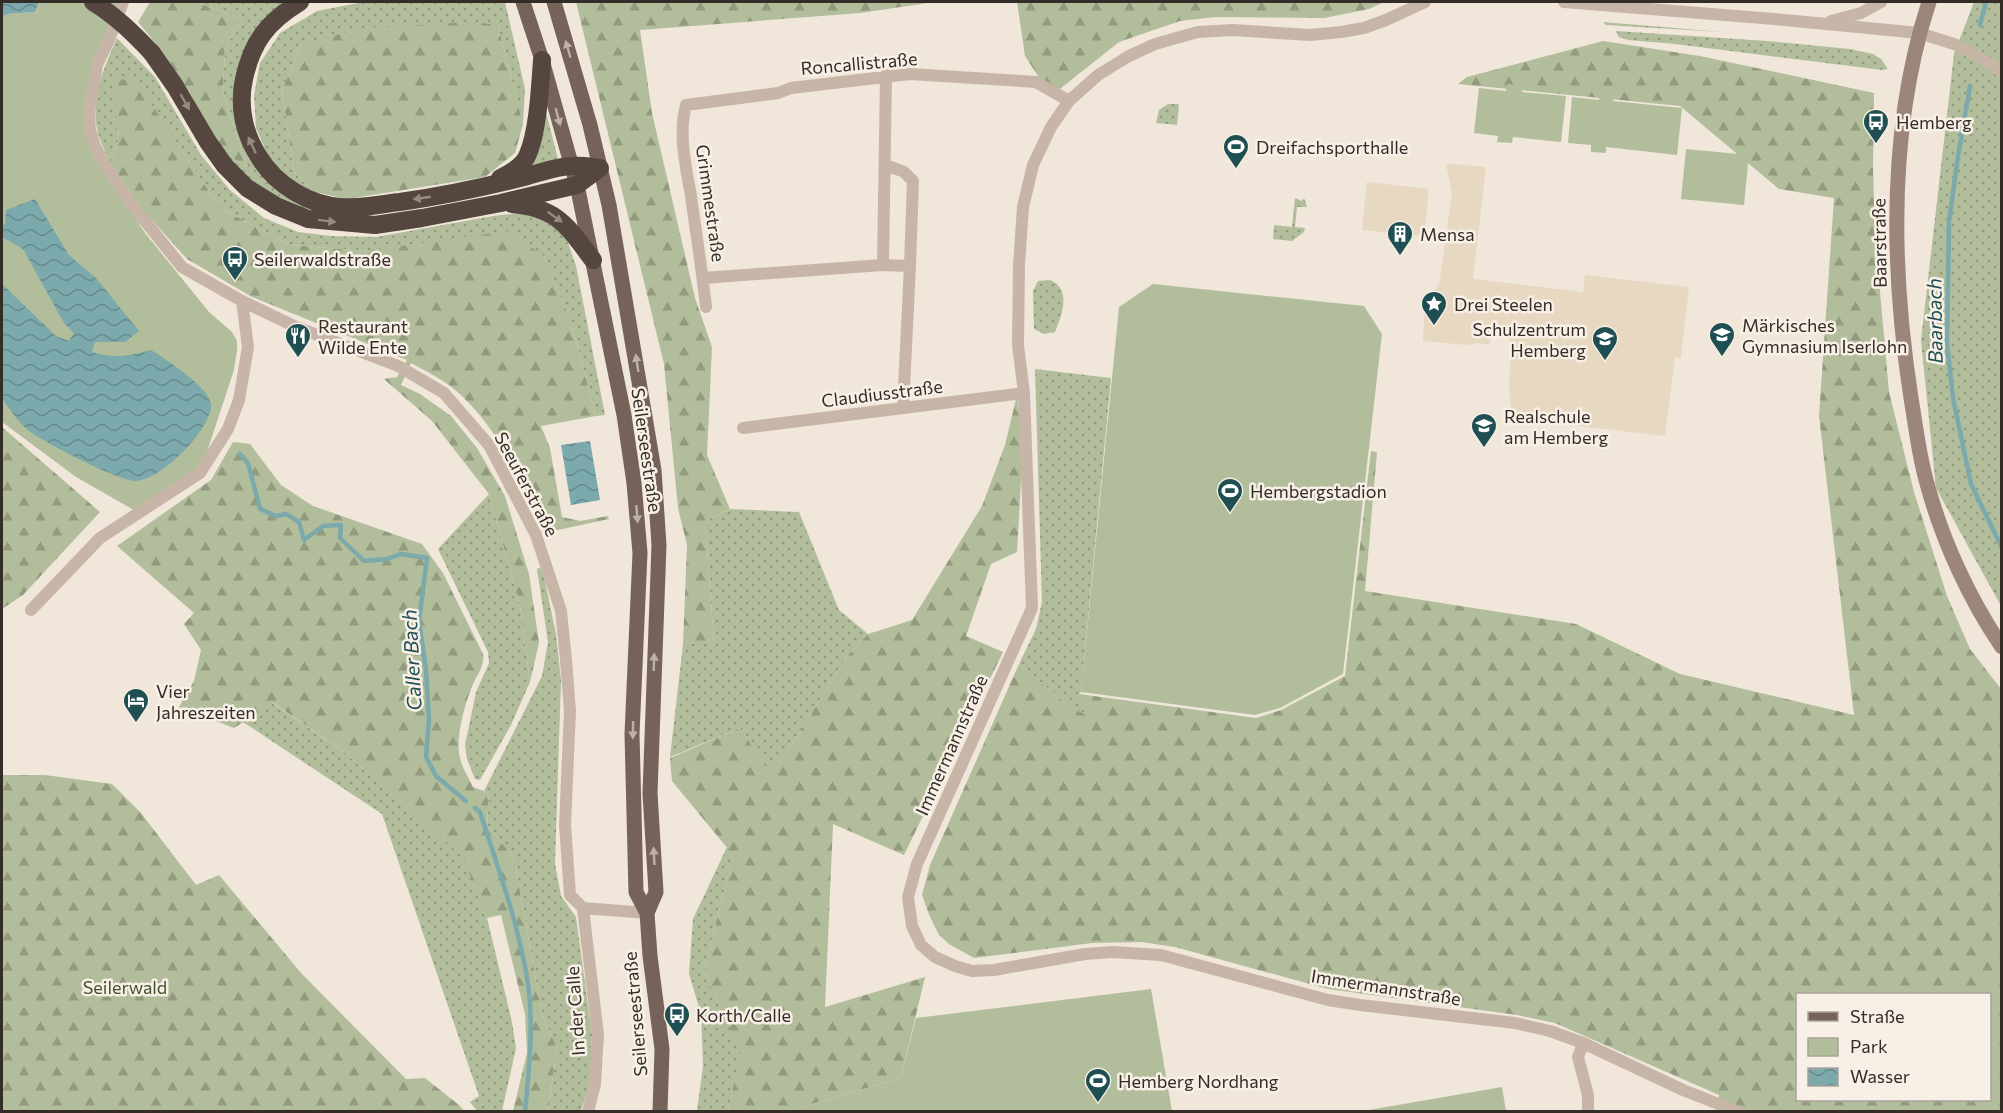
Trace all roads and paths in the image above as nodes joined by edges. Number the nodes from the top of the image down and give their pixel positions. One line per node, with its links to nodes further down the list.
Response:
1 (93, 2): 22 (highway, one-way to 22, bridge)
2 (123, 2): 27 (street, Seeuferstraße)
3 (300, 2): 21 (highway, one-way to 3)
4 (523, 2): 12 (main road, Seilerseestraße)
5 (554, 2): 19 (main road, Seilerseestraße, one-way to 5)
6 (1425, 2): 15 (street, Immermannstraße)
7 (1564, 2): 10 (street)
8 (1881, 2): 10 (street)
9 (1929, 2): 11 (main road, Baarstraße)
10 (1821, 23): 11 (street)
11 (1919, 33): 13 (street); 33 (main road, Baarstraße)
12 (543, 60): 18 (main road, Seilerseestraße, one-way to 18); 21 (highway)
13 (2001, 72)
14 (886, 75): 15 (street, Roncallistraße); 16 (street, Roncallistraße); 17 (street)
15 (1068, 101): 29 (street, Immermannstraße)
16 (686, 105): 26 (street, Grimmestraße)
17 (886, 165): 24 (street); 25 (street)
18 (572, 166): 19 (highway); 20 (main road, Seilerseestraße); 21 (highway)
19 (600, 168): 20 (highway); 35 (main road, Seilerseestraße, one-way to 19)
20 (578, 185): 22 (highway); 23 (main road, Seilerseestraße)
21 (479, 188)
22 (501, 203): 23 (highway, one-way to 23)
23 (593, 260): 35 (main road, Seilerseestraße, one-way to 35)
24 (883, 265): 25 (street); 26 (street)
25 (910, 266): 30 (street)
26 (703, 278): 28 (street, Grimmestraße)
27 (242, 301): 32 (street); 34 (street, Seeuferstraße)
28 (706, 307)
29 (1024, 393): 30 (street, Claudiusstraße); 36 (street, Immermannstraße)
30 (903, 408): 31 (street, Claudiusstraße)
31 (743, 428)
32 (31, 610)
33 (2001, 647)
34 (583, 908): 35 (street); 37 (street, In der Calle)
35 (647, 913): 38 (main road, Seilerseestraße)
36 (1583, 1043): 39 (street); 40 (street, Immermannstraße)
37 (588, 1112)
38 (660, 1112)
39 (1588, 1112)
40 (1739, 1112)

